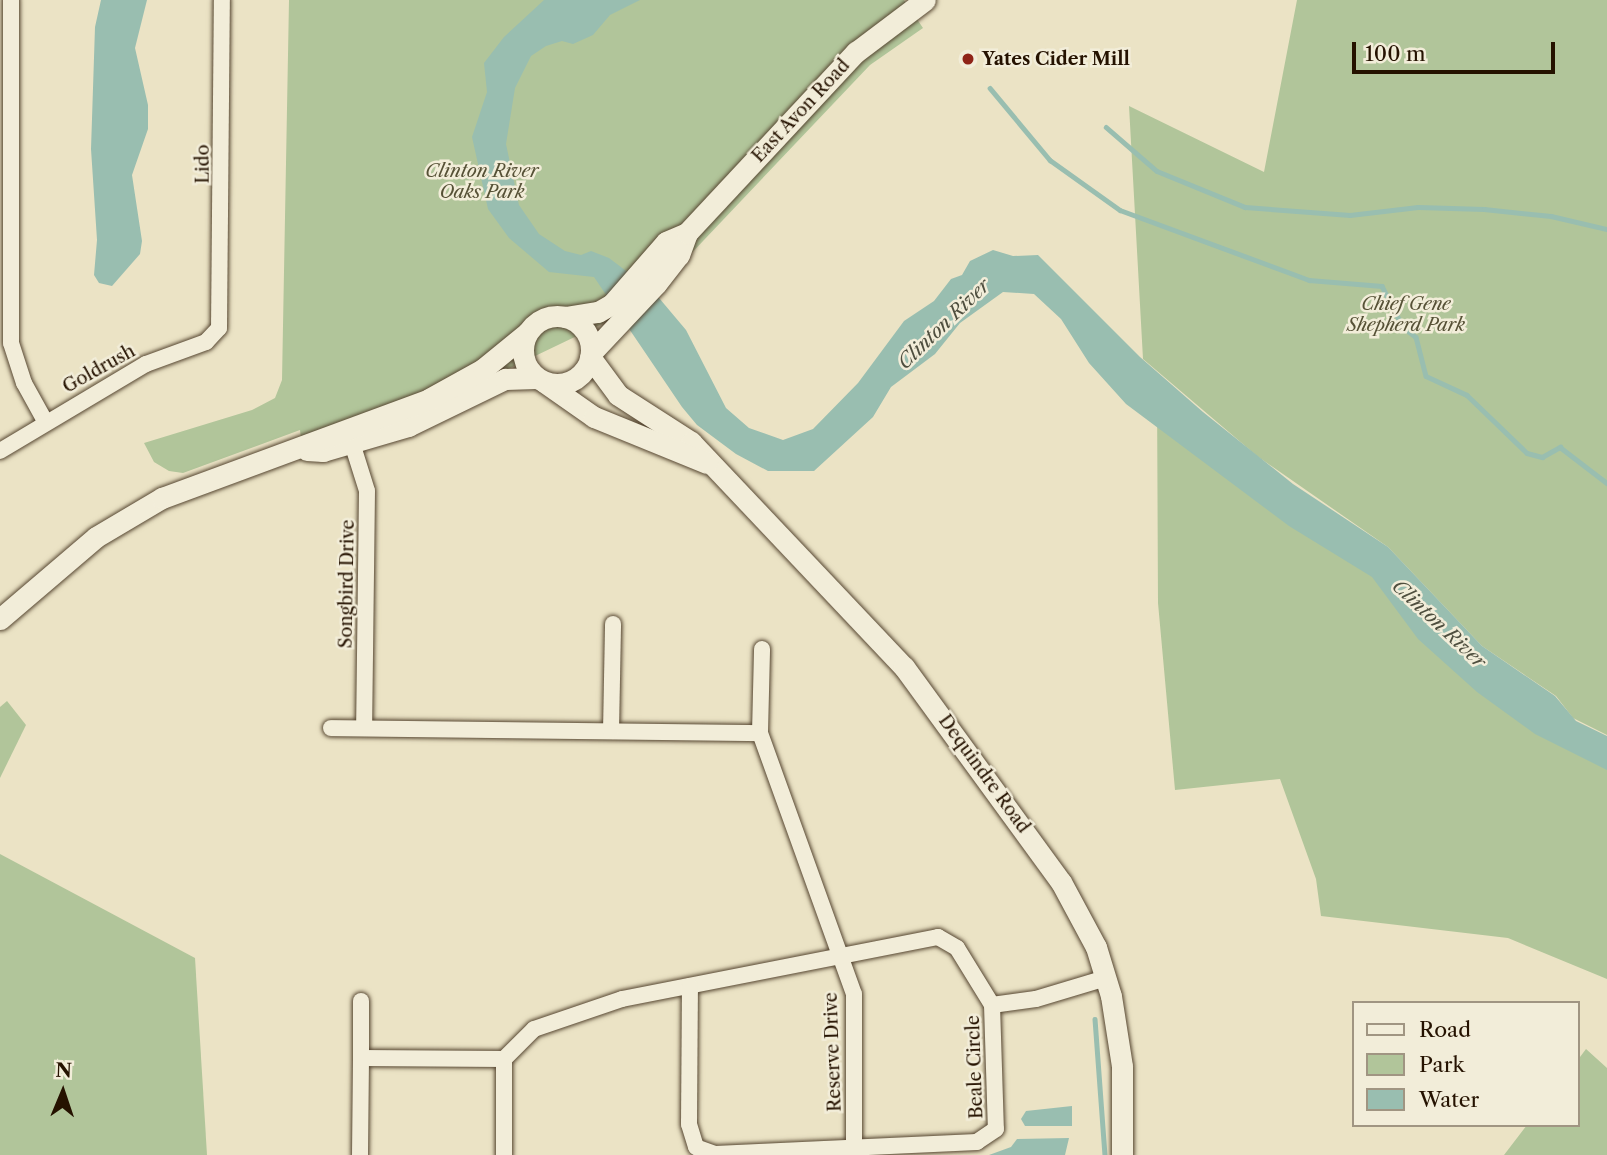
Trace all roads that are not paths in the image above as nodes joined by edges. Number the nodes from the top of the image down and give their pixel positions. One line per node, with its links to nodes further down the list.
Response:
1 (10, 0): 10 (street)
2 (222, 0): 6 (street, Lido)
3 (925, 0): 4 (main road, East Avon Road)
4 (650, 276): 5 (main road, East Avon Road); 8 (main road, East Avon Road)
5 (565, 317): 7 (main road); 8 (main road)
6 (219, 328): 10 (street, Goldrush)
7 (527, 333): 9 (main road); 12 (main road)
8 (591, 355): 9 (main road); 14 (main road, Dequindre Road)
9 (540, 380): 11 (main road); 14 (main road, Dequindre Road)
10 (45, 421): 13 (street, Goldrush)
11 (352, 443): 12 (main road); 19 (street, Songbird Drive)
12 (301, 450): 15 (main road)
13 (0, 451)
14 (707, 463): 23 (main road, Dequindre Road)
15 (0, 619)
16 (613, 624): 20 (street)
17 (762, 649): 21 (street)
18 (331, 728): 19 (street)
19 (364, 728): 20 (street)
20 (611, 731): 21 (street)
21 (760, 733): 22 (street, Reserve Drive)
22 (841, 956): 24 (street, Beale Circle); 26 (street, Beale Circle); 29 (street, Reserve Drive)
23 (1107, 978): 26 (street); 32 (main road, Dequindre Road)
24 (690, 986): 28 (street); 29 (street, Beale Circle)
25 (361, 1001): 27 (street)
26 (992, 1005): 29 (street, Beale Circle)
27 (361, 1058): 28 (street); 30 (street)
28 (504, 1059): 31 (street)
29 (854, 1147)
30 (360, 1155)
31 (504, 1155)
32 (1122, 1155)

